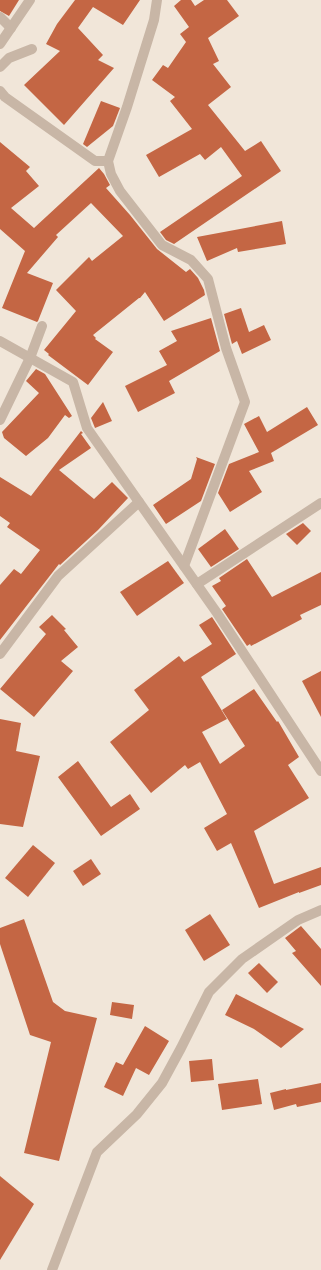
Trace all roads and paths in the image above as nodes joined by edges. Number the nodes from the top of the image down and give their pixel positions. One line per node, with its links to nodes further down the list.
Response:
1 (30, 0): 4 (street)
2 (157, 0): 9 (street)
3 (0, 17): 4 (street)
4 (11, 28): 5 (street)
5 (0, 44)
6 (32, 49): 7 (street)
7 (0, 67)
8 (0, 91): 9 (street)
9 (108, 161): 16 (street)
10 (42, 326): 12 (street)
11 (0, 341): 12 (street)
12 (30, 358): 13 (street); 14 (street)
13 (0, 420)
14 (139, 502): 16 (street); 18 (street)
15 (321, 503): 17 (street)
16 (184, 566): 17 (street)
17 (197, 584): 19 (street)
18 (0, 654)
19 (321, 771)
20 (321, 910): 21 (street)
21 (52, 1270)

